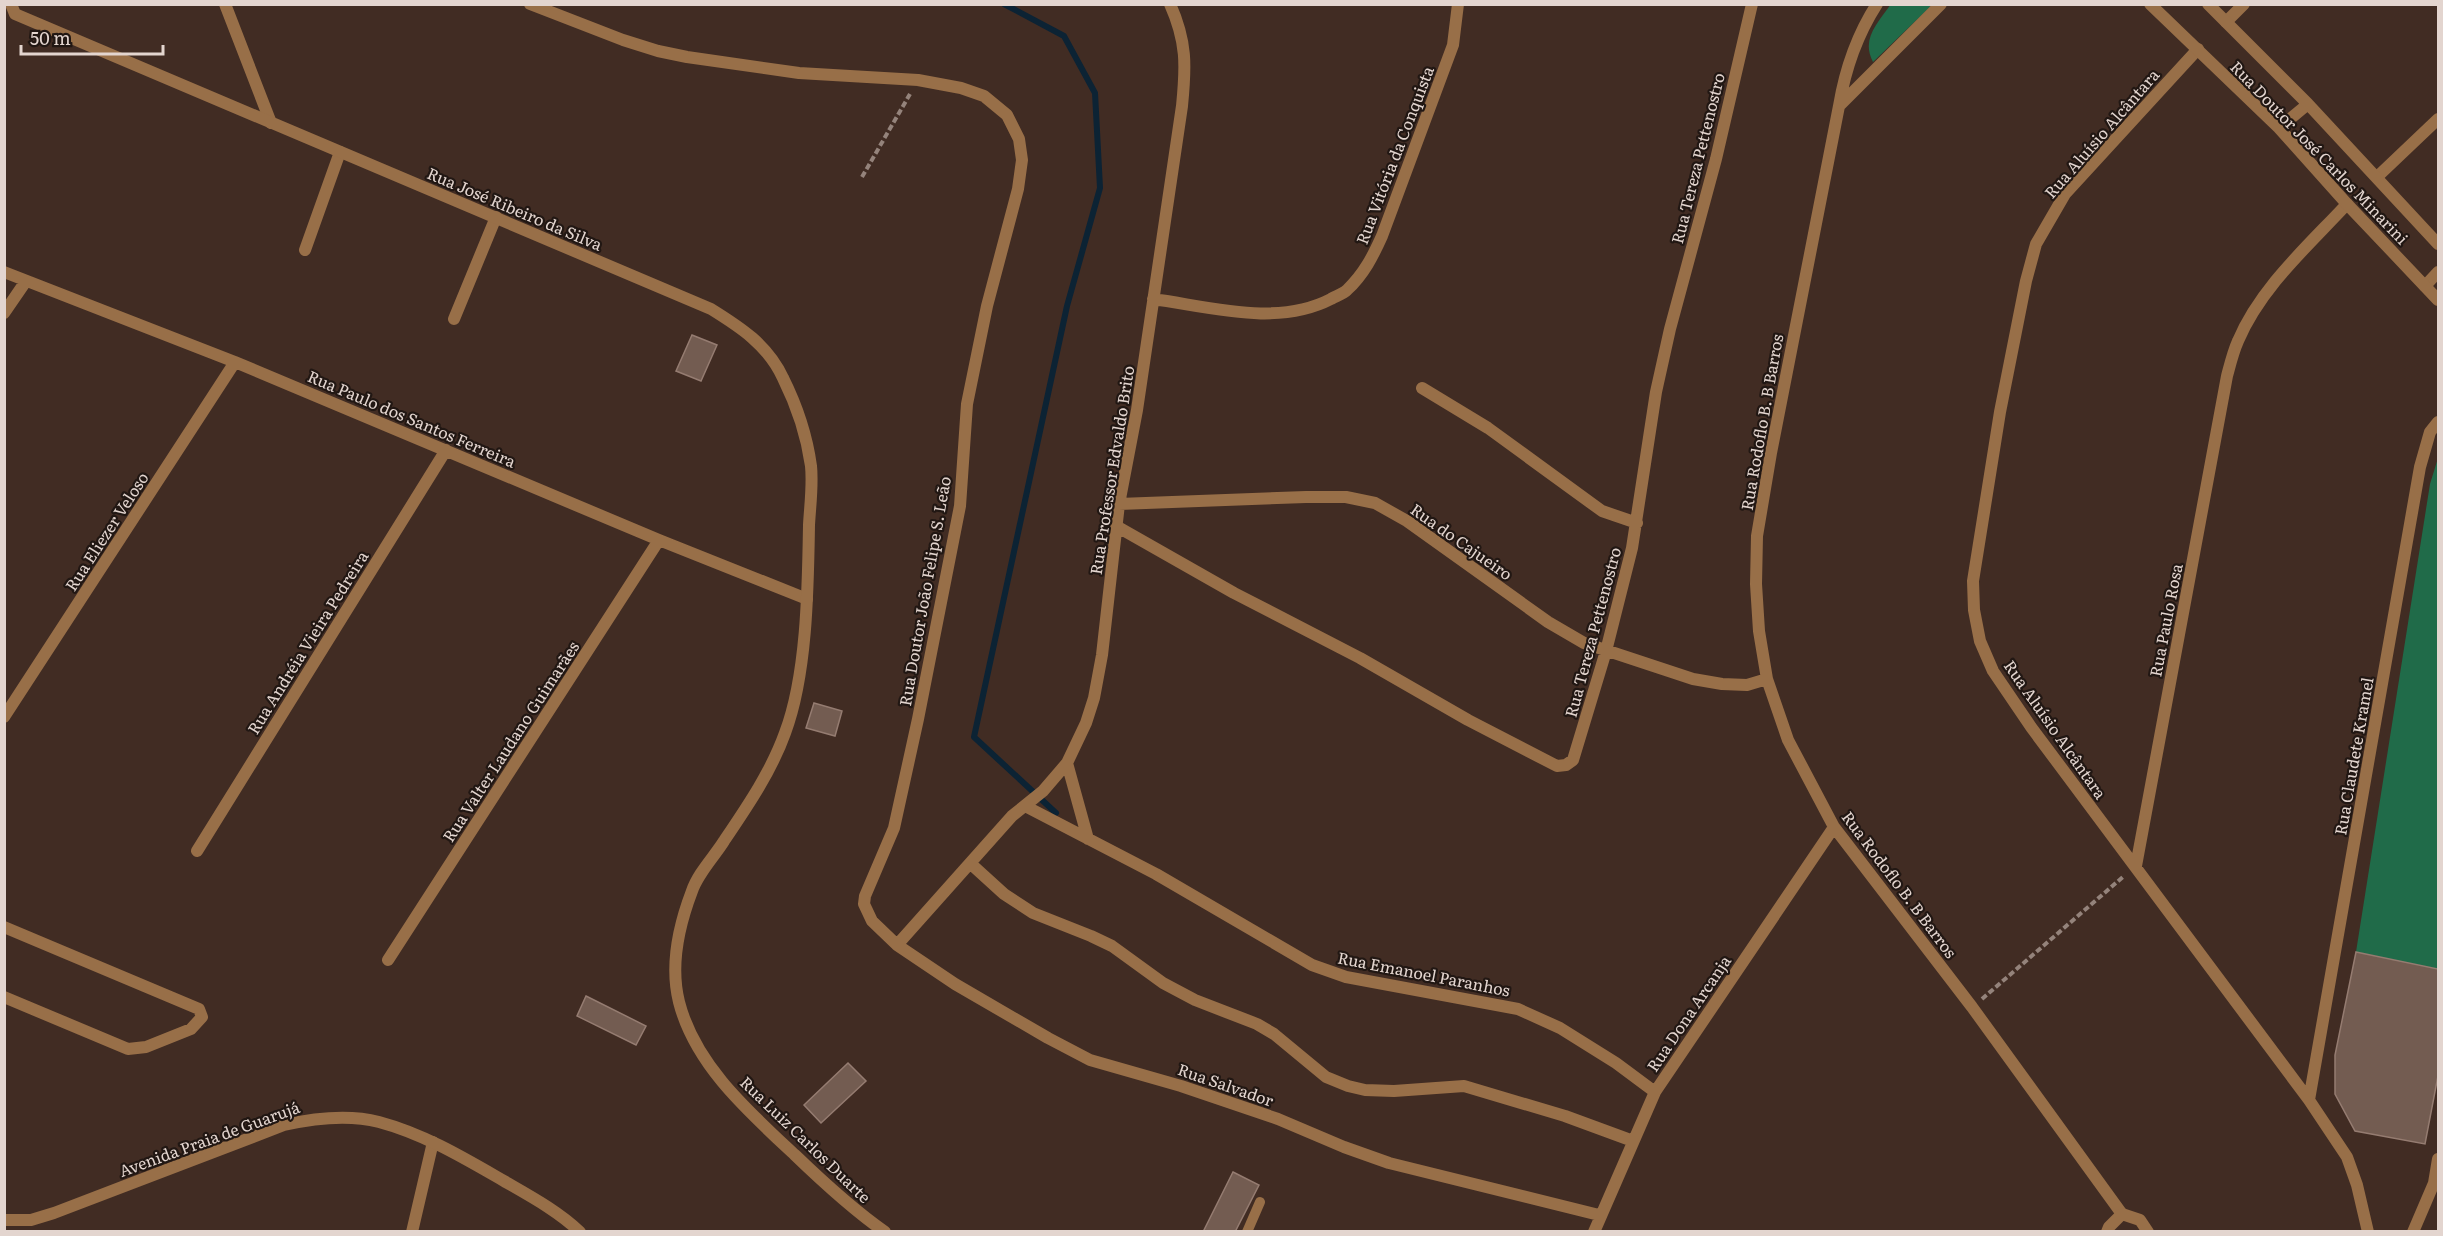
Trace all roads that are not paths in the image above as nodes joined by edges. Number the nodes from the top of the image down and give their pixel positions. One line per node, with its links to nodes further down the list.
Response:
1 (225, 4): 17 (street)
2 (530, 4): 52 (street, Rua Doutor João Felipe S. Leão)
3 (1170, 4): 29 (street, Rua Professor Edvaldo Brito)
4 (1458, 4): 29 (street, Rua Vitória da Conquista)
5 (1752, 4): 38 (street, Rua Tereza Pettenostro)
6 (1877, 4): 15 (street, Rua Rodoflo B. B Barros)
7 (1941, 4): 15 (street)
8 (2150, 4): 13 (street, Rua Doutor José Carlos Minarini)
9 (2208, 4): 12 (street, Rua Doutor José Carlos Minarini)
10 (2244, 4): 12 (street)
11 (10, 10): 17 (street, Rua José Ribeiro da Silva)
12 (2226, 22): 14 (street, Rua Doutor José Carlos Minarini)
13 (2198, 49): 18 (street, Rua Doutor José Carlos Minarini); 51 (street, Rua Aluísio Alcântara)
14 (2308, 104): 18 (street); 20 (street, Rua Doutor José Carlos Minarini)
15 (1839, 106): 43 (street, Rua Rodoflo B. B Barros)
16 (2439, 119): 20 (street)
17 (271, 123): 19 (street, Rua José Ribeiro da Silva)
18 (2279, 128): 21 (street, Rua Doutor José Carlos Minarini)
19 (340, 152): 22 (street, Rua José Ribeiro da Silva); 24 (street)
20 (2377, 177): 23 (street, Rua Doutor José Carlos Minarini)
21 (2347, 204): 28 (street, Rua Doutor José Carlos Minarini); 51 (street, Rua Paulo Rosa)
22 (496, 217): 32 (street); 41 (street, Rua José Ribeiro da Silva)
23 (2439, 244)
24 (305, 250)
25 (4, 272): 27 (street, Rua Paulo dos Santos Ferreira)
26 (2439, 272): 28 (street)
27 (26, 281): 31 (street); 33 (street, Rua Paulo dos Santos Ferreira)
28 (2425, 286): 30 (street, Rua Doutor José Carlos Minarini)
29 (1154, 299): 37 (street, Rua Professor Edvaldo Brito)
30 (2439, 300)
31 (4, 313)
32 (454, 319)
33 (235, 362): 36 (street, Rua Paulo dos Santos Ferreira); 44 (street, Rua Eliezer Veloso)
34 (1422, 388): 38 (street)
35 (2439, 422): 58 (street, Rua Claudete Kramel)
36 (446, 450): 40 (street, Rua Paulo dos Santos Ferreira); 49 (street, Rua Andréia Vieira Pedreira)
37 (1119, 504): 39 (street, Rua Professor Edvaldo Brito); 42 (street, Rua do Cajueiro)
38 (1637, 523): 42 (street, Rua Tereza Pettenostro)
39 (1116, 526): 42 (street, Rua Tereza Pettenostro); 45 (street, Rua Professor Edvaldo Brito)
40 (659, 540): 41 (street, Rua Paulo dos Santos Ferreira); 55 (street, Rua Valter Laudano Guimarães)
41 (807, 598): 68 (street, Rua Luiz Carlos Duarte)
42 (1606, 651): 43 (street, Rua do Cajueiro)
43 (1767, 679): 47 (street, Rua Rodoflo B. B Barros)
44 (4, 717)
45 (1067, 763): 46 (street, Rua Professor Edvaldo Brito); 48 (street)
46 (1025, 806): 48 (street, Rua Emanoel Paranhos); 50 (street, Rua Professor Edvaldo Brito)
47 (1834, 827): 57 (street, Rua Dona Arcanja); 63 (street, Rua Rodoflo B. B Barros)
48 (1088, 839): 57 (street, Rua Emanoel Paranhos)
49 (197, 851)
50 (970, 864): 54 (street, Rua Professor Edvaldo Brito); 60 (street)
51 (2136, 866): 58 (street, Rua Aluísio Alcântara)
52 (872, 921): 54 (street, Rua Salvador)
53 (4, 927): 56 (street)
54 (897, 945): 64 (street, Rua Salvador)
55 (388, 960)
56 (4, 997)
57 (1655, 1092): 60 (street, Rua Dona Arcanja)
58 (2309, 1100): 73 (street, Rua Aluísio Alcântara)
59 (433, 1142): 65 (street, Avenida Praia de Guarujá); 66 (street); 67 (street, Avenida Praia de Guarujá)
60 (1633, 1142): 64 (street, Rua Dona Arcanja)
61 (2439, 1159): 74 (street)
62 (1260, 1202): 69 (lane)
63 (2122, 1214): 71 (street); 72 (street)
64 (1599, 1215): 70 (street, Rua Dona Arcanja)
65 (6, 1223)
66 (412, 1232)
67 (580, 1232)
68 (885, 1232)
69 (1246, 1232)
70 (1594, 1232)
71 (2107, 1232)
72 (2148, 1232)
73 (2368, 1232)
74 (2413, 1232)

